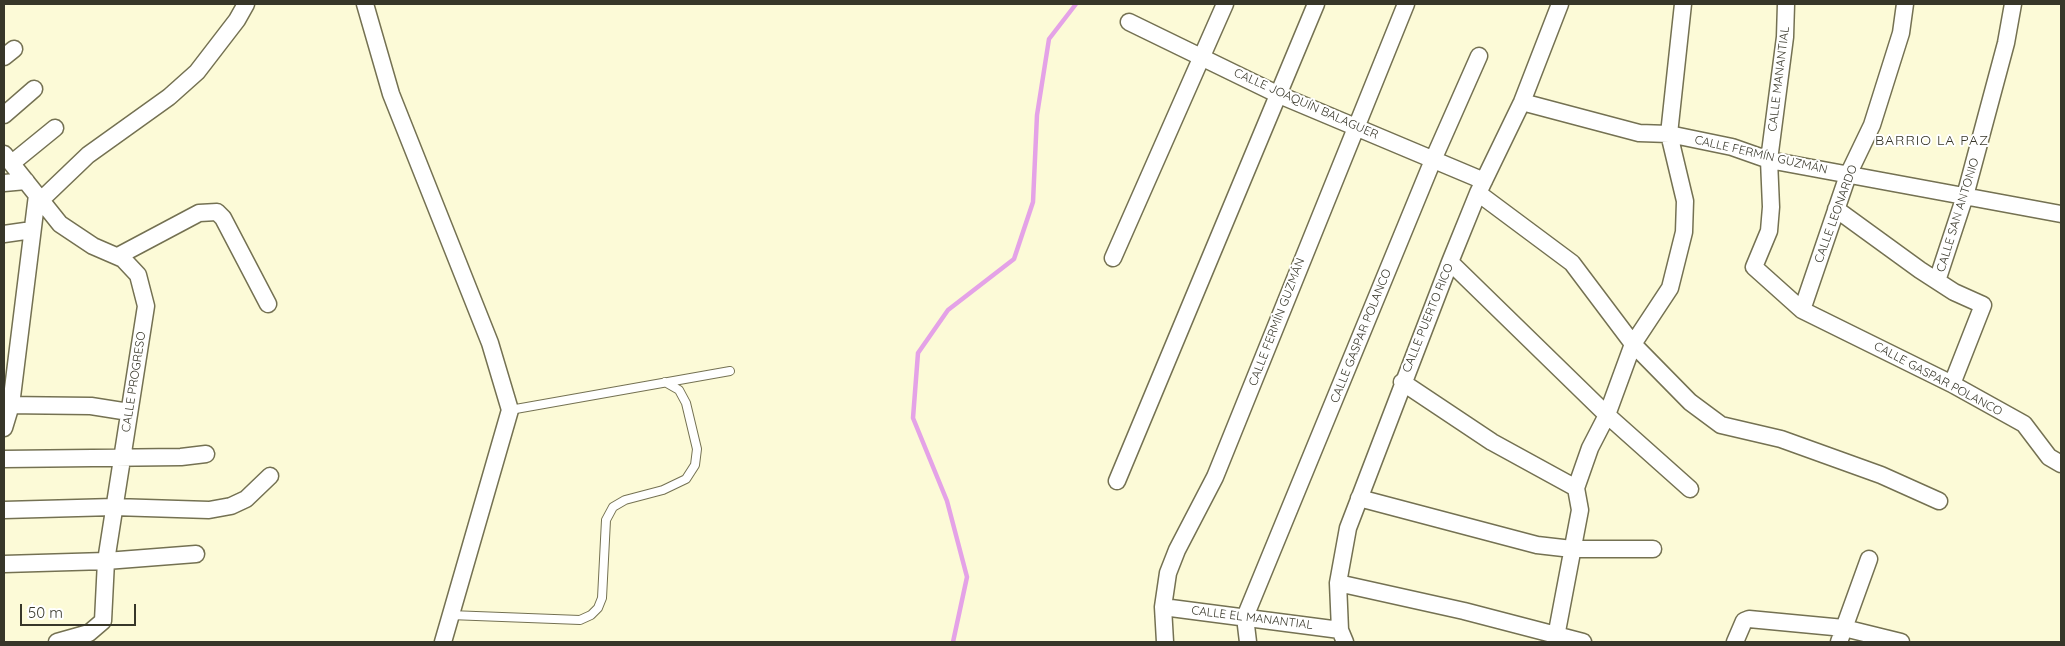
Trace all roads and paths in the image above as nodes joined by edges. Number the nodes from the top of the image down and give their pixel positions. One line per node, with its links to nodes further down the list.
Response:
1 (246, 4): 29 (street)
2 (364, 4): 46 (street)
3 (1224, 4): 12 (street)
4 (1316, 4): 15 (street)
5 (1406, 4): 18 (street, CALLE FERMÍN GUZMÁN)
6 (1560, 4): 16 (street, CALLE PUERTO RICO)
7 (1683, 4): 20 (street)
8 (1786, 4): 23 (street, CALLE MANANTIAL)
9 (1905, 4): 24 (street, CALLE LEONARDO)
10 (2013, 4): 28 (street, CALLE SAN ANTONIO)
11 (1129, 22): 12 (street, CALLE JOAQUÍN BALAGUER)
12 (1202, 56): 15 (street, CALLE JOAQUÍN BALAGUER); 35 (street)
13 (1479, 56): 22 (street, CALLE GASPAR POLANCO)
14 (34, 89): 17 (street)
15 (1277, 94): 18 (street, CALLE JOAQUÍN BALAGUER); 55 (street)
16 (1522, 102): 20 (street, CALLE FERMÍN GUZMÁN); 27 (street, CALLE PUERTO RICO)
17 (4, 115)
18 (1357, 127): 22 (street, CALLE JOAQUÍN BALAGUER); 69 (street, CALLE FERMÍN GUZMÁN)
19 (55, 128): 21 (street)
20 (1669, 134): 23 (street, CALLE FERMÍN GUZMÁN); 40 (street)
21 (8, 159): 25 (street, CALLE PROGRESO)
22 (1433, 160): 27 (street, CALLE JOAQUÍN BALAGUER); 71 (street, CALLE GASPAR POLANCO)
23 (1769, 160): 24 (street, CALLE FERMÍN GUZMÁN); 39 (street, CALLE MANANTIAL)
24 (1848, 175): 28 (street, CALLE FERMÍN GUZMÁN); 30 (street, CALLE LEONARDO)
25 (26, 181): 26 (street); 29 (street, CALLE PROGRESO)
26 (4, 183)
27 (1481, 187): 36 (street, CALLE PUERTO RICO); 40 (street, CALLE JOAQUÍN BALAGUER)
28 (1965, 196): 31 (street, CALLE FERMÍN GUZMÁN); 37 (street, CALLE SAN ANTONIO)
29 (39, 198): 32 (street); 34 (street, CALLE PROGRESO)
30 (1836, 210): 37 (street); 39 (street, CALLE LEONARDO)
31 (2061, 214)
32 (32, 230): 33 (street); 45 (street)
33 (4, 234)
34 (118, 256): 38 (street); 47 (street, CALLE PROGRESO)
35 (1113, 258)
36 (1450, 262): 43 (street, CALLE PUERTO RICO); 48 (street)
37 (1937, 282): 44 (street)
38 (268, 304)
39 (1802, 310): 44 (street, CALLE GASPAR POLANCO)
40 (1633, 344): 48 (street); 59 (street, CALLE JOAQUÍN BALAGUER)
41 (730, 371): 42 (lane)
42 (665, 382): 46 (lane); 70 (lane)
43 (1402, 382): 56 (street); 58 (street, CALLE PUERTO RICO)
44 (1952, 384): 53 (street, CALLE GASPAR POLANCO)
45 (7, 405): 47 (street); 49 (street)
46 (510, 410): 70 (street)
47 (130, 412): 51 (street, CALLE PROGRESO)
48 (1607, 415): 56 (street); 57 (street)
49 (4, 428)
50 (206, 454): 51 (street)
51 (122, 457): 52 (street); 60 (street, CALLE PROGRESO)
52 (4, 459)
53 (2061, 464)
54 (270, 476): 60 (street)
55 (1117, 481)
56 (1576, 488): 62 (street)
57 (1690, 489)
58 (1359, 498): 62 (street); 68 (street, CALLE PUERTO RICO)
59 (1939, 500)
60 (114, 508): 61 (street); 66 (street, CALLE PROGRESO)
61 (4, 510)
62 (1572, 549): 63 (street); 74 (street)
63 (1653, 550)
64 (196, 554): 66 (street)
65 (1869, 559): 72 (street)
66 (106, 562): 67 (street); 75 (street, CALLE PROGRESO)
67 (4, 564)
68 (1338, 582): 73 (street, CALLE PUERTO RICO); 74 (street)
69 (1163, 607): 71 (street, CALLE EL MANANTIAL); 77 (street, CALLE FERMÍN GUZMÁN)
70 (450, 615): 76 (street)
71 (1245, 618): 73 (street, CALLE EL MANANTIAL); 78 (street)
72 (1841, 635): 80 (street); 81 (street)
73 (1343, 636)
74 (1555, 639): 79 (street)
75 (57, 642)
76 (443, 642)
77 (1165, 642)
78 (1248, 642)
79 (1583, 642)
80 (1736, 642)
81 (1901, 642)

